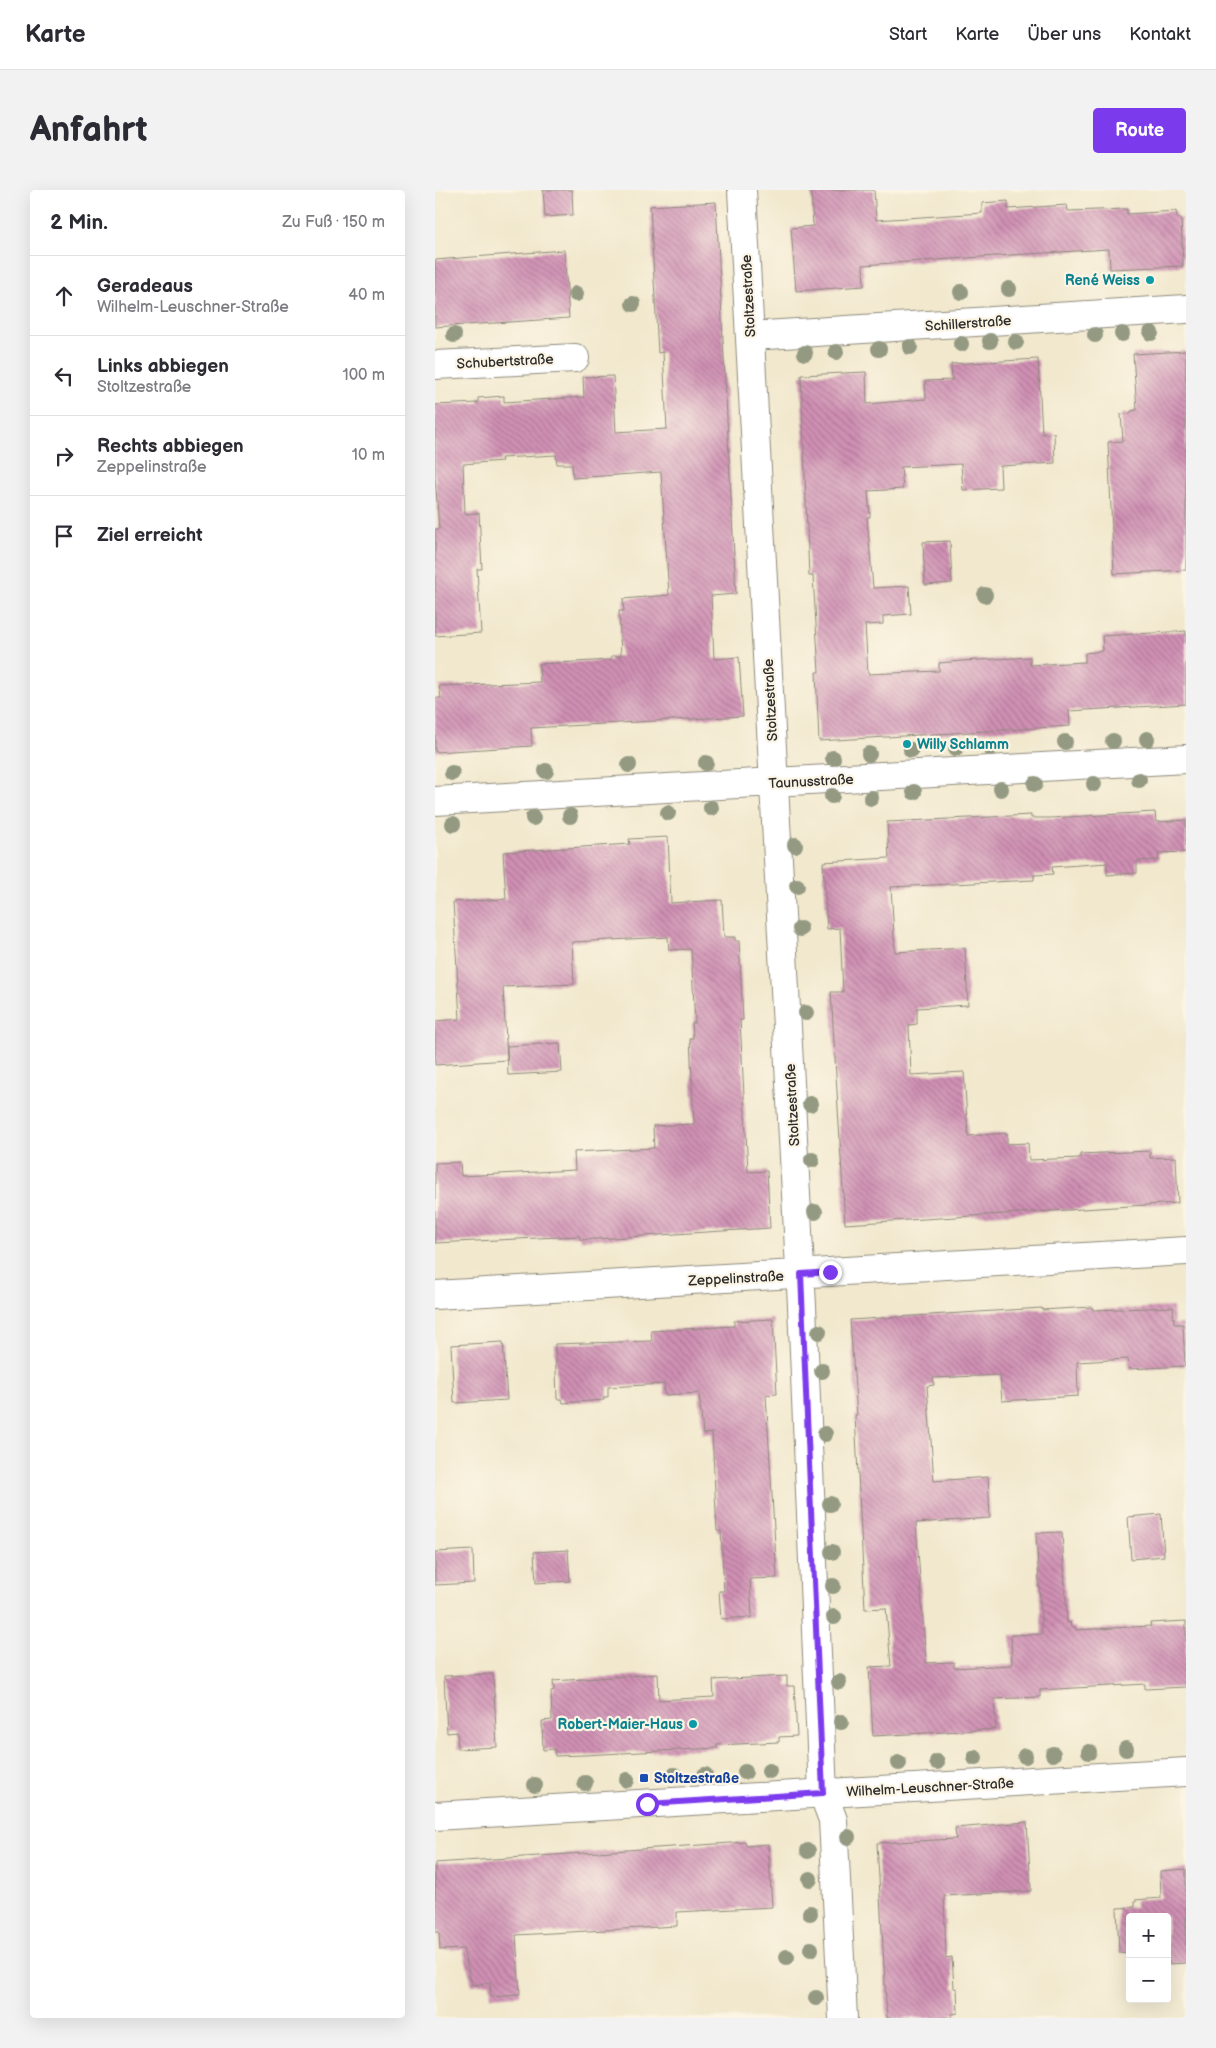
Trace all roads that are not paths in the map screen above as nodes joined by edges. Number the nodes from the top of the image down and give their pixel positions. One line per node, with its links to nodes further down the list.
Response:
1 (741, 190): 3 (street, Stoltzestraße)
2 (1186, 310): 3 (street, Schillerstraße)
3 (750, 336): 7 (street, Stoltzestraße)
4 (575, 358): 5 (street, Schubertstraße)
5 (435, 364)
6 (1186, 759): 7 (street, Taunusstraße)
7 (774, 783): 8 (street, Taunusstraße); 10 (street, Stoltzestraße)
8 (435, 801)
9 (1186, 1252): 10 (street, Zeppelinstraße)
10 (801, 1274): 11 (street, Zeppelinstraße); 13 (street, Stoltzestraße)
11 (435, 1295)
12 (1186, 1772): 13 (street, Wilhelm-Leuschner-Straße)
13 (823, 1793): 14 (street, Wilhelm-Leuschner-Straße); 15 (street, Stoltzestraße)
14 (435, 1816)
15 (843, 2018)

